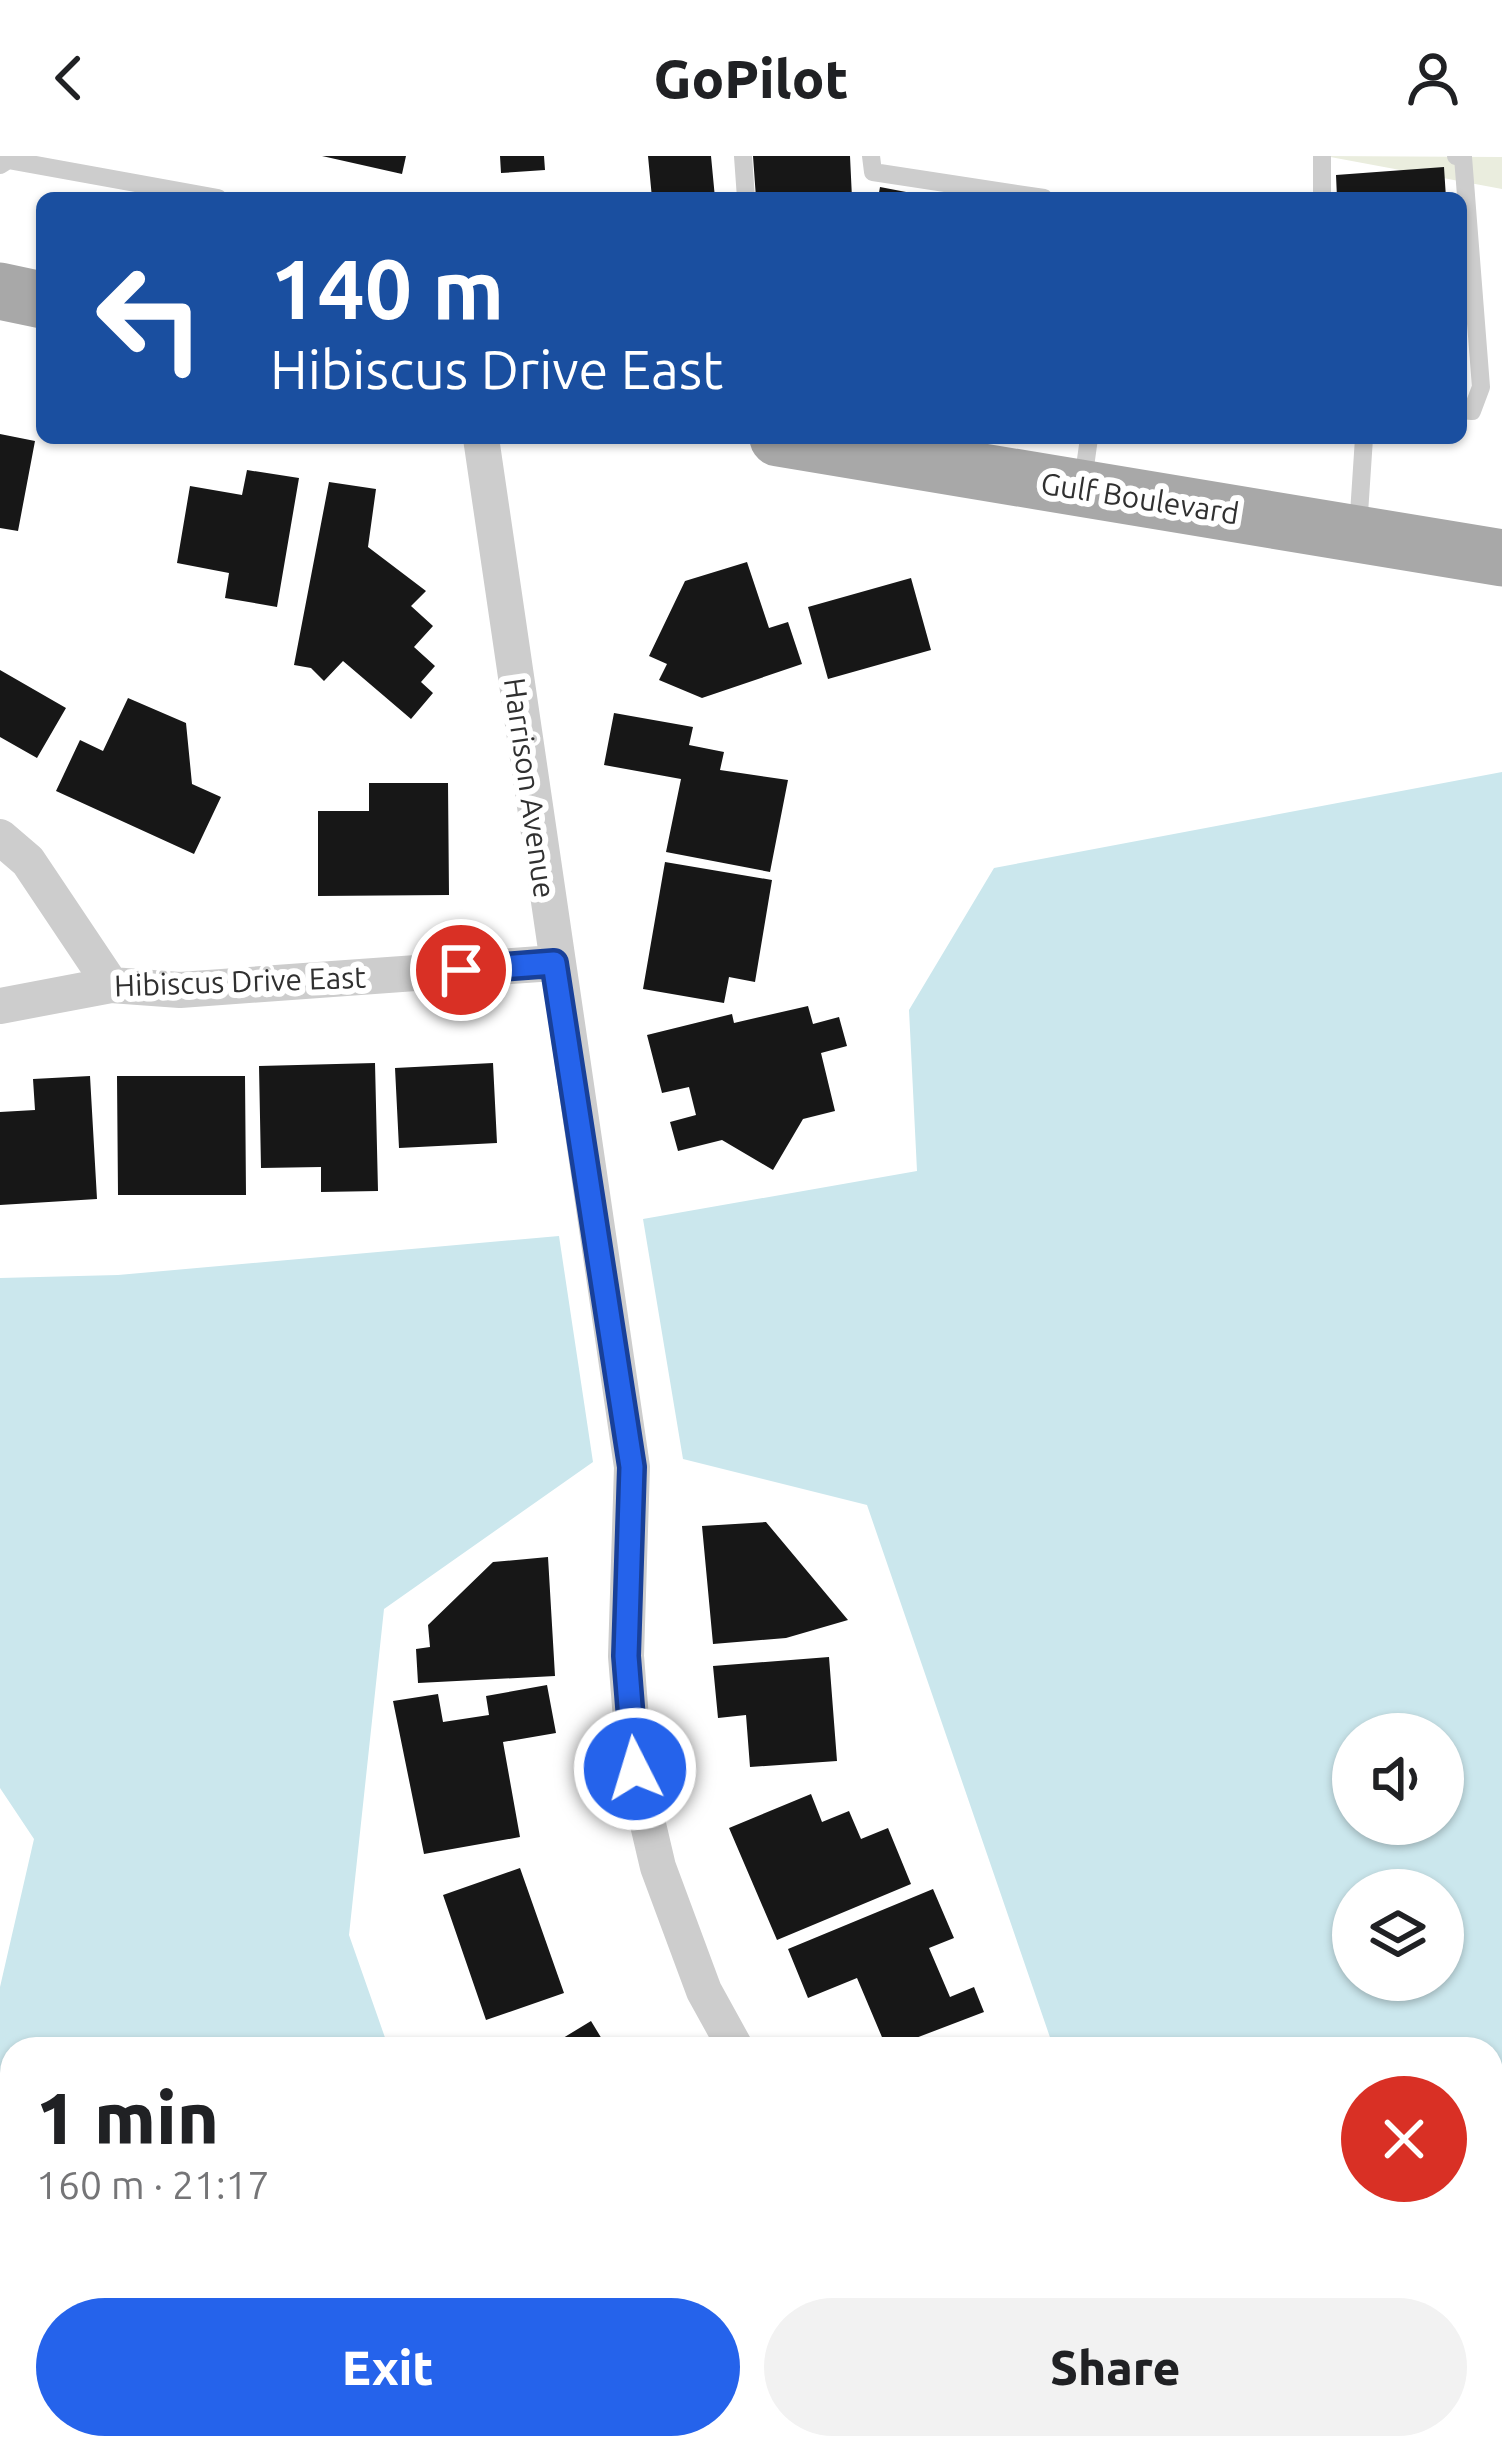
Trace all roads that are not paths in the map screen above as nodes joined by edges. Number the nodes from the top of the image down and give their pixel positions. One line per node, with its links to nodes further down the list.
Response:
1 (743, 156): 7 (lane)
2 (871, 156): 8 (lane)
3 (1322, 156): 9 (lane)
4 (1456, 156): 10 (lane)
5 (0, 165): 6 (lane)
6 (185, 192)
7 (746, 192)
8 (1005, 192)
9 (1322, 192)
10 (1466, 192)
11 (1467, 208): 14 (lane)
12 (0, 291): 13 (main road)
13 (36, 299)
14 (1467, 411)
15 (483, 444): 22 (street, Harrison Avenue)
16 (845, 444): 18 (main road, Gulf Boulevard)
17 (1364, 444): 19 (lane)
18 (1085, 463): 19 (main road, Gulf Boulevard)
19 (1358, 534): 20 (main road, Gulf Boulevard)
20 (1502, 558)
21 (0, 837): 23 (street)
22 (554, 963): 23 (street, Hibiscus Drive East); 25 (street, Harrison Avenue)
23 (111, 985): 24 (street, Hibiscus Drive East)
24 (0, 1006)
25 (729, 2037)

